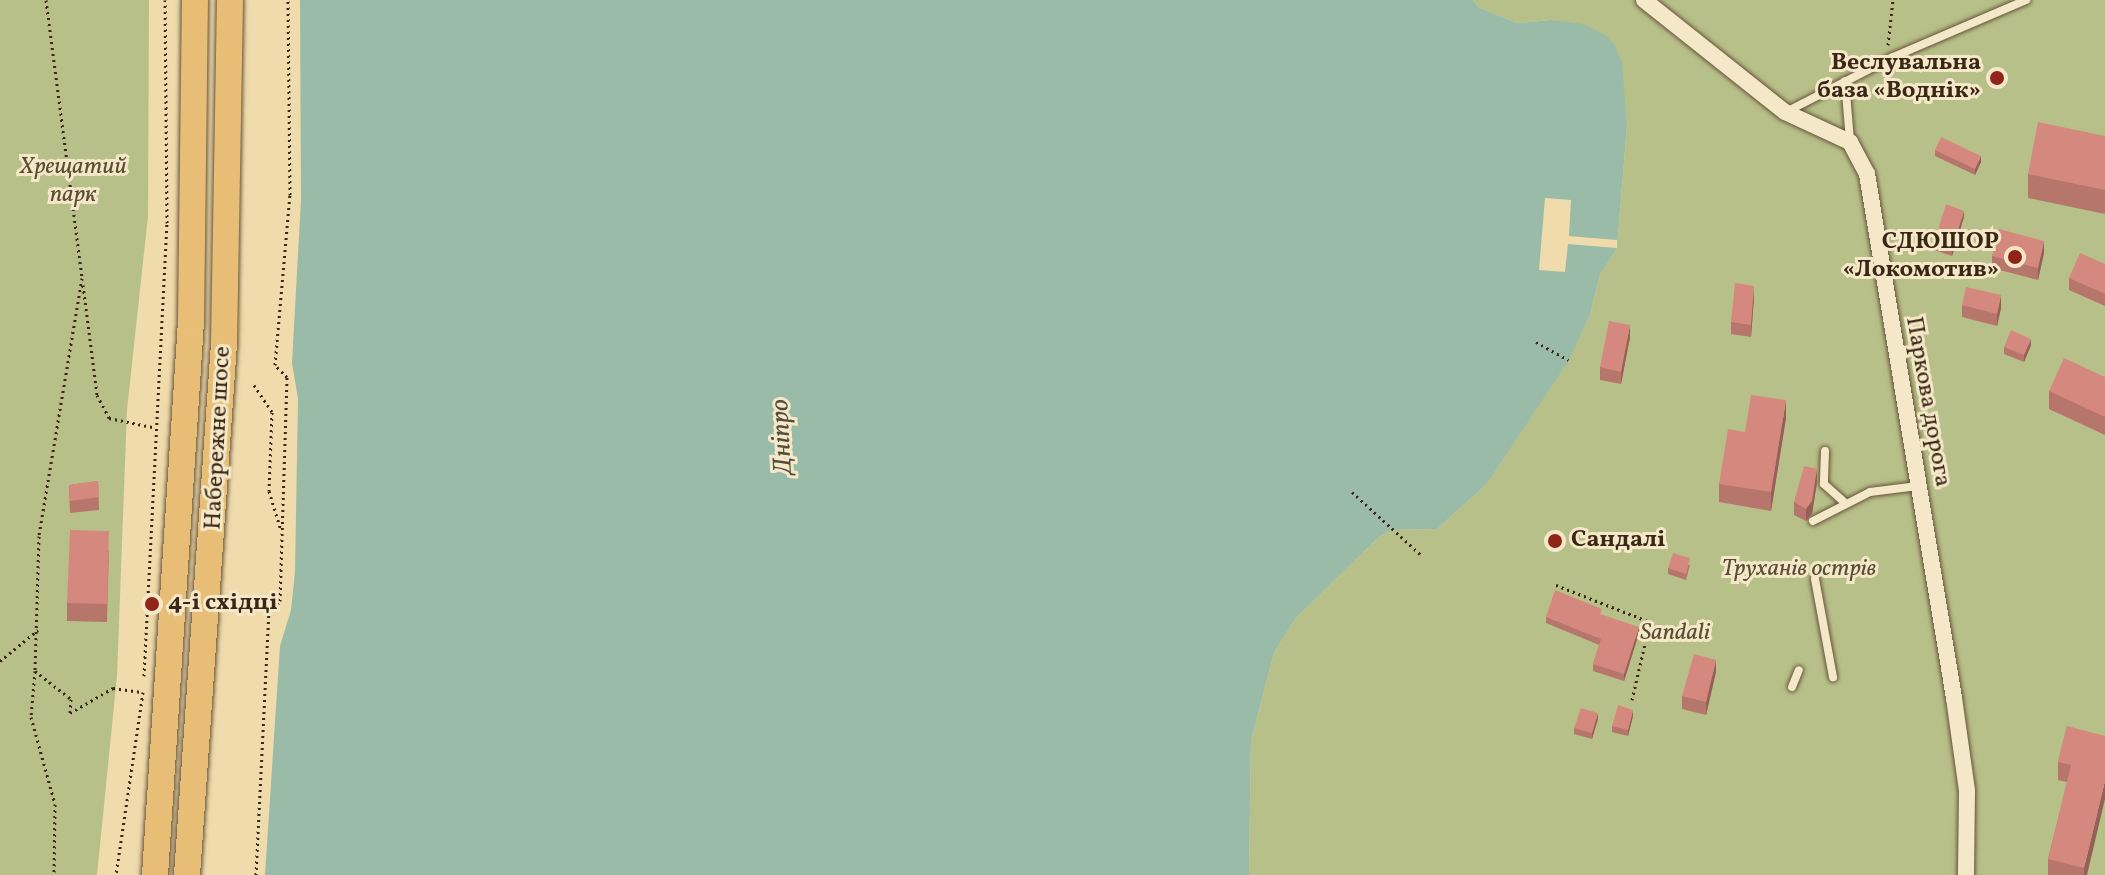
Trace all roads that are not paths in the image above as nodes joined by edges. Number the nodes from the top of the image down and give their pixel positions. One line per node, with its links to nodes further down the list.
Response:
1 (195, 0): 16 (main road, Набережне шосе)
2 (230, 0): 17 (main road, Набережне шосе)
3 (1644, 0): 6 (street)
4 (2026, 0): 5 (lane)
5 (1845, 81): 6 (lane); 7 (lane)
6 (1785, 112): 7 (street)
7 (1850, 142): 9 (street, Паркова дорога)
8 (1825, 451): 10 (lane)
9 (1918, 486): 10 (lane); 18 (street, Паркова дорога)
10 (1844, 502): 11 (lane)
11 (1813, 521)
12 (1815, 579): 14 (lane)
13 (1799, 670): 15 (lane)
14 (1833, 677)
15 (1792, 687)
16 (155, 875)
17 (187, 875)
18 (1966, 875)

